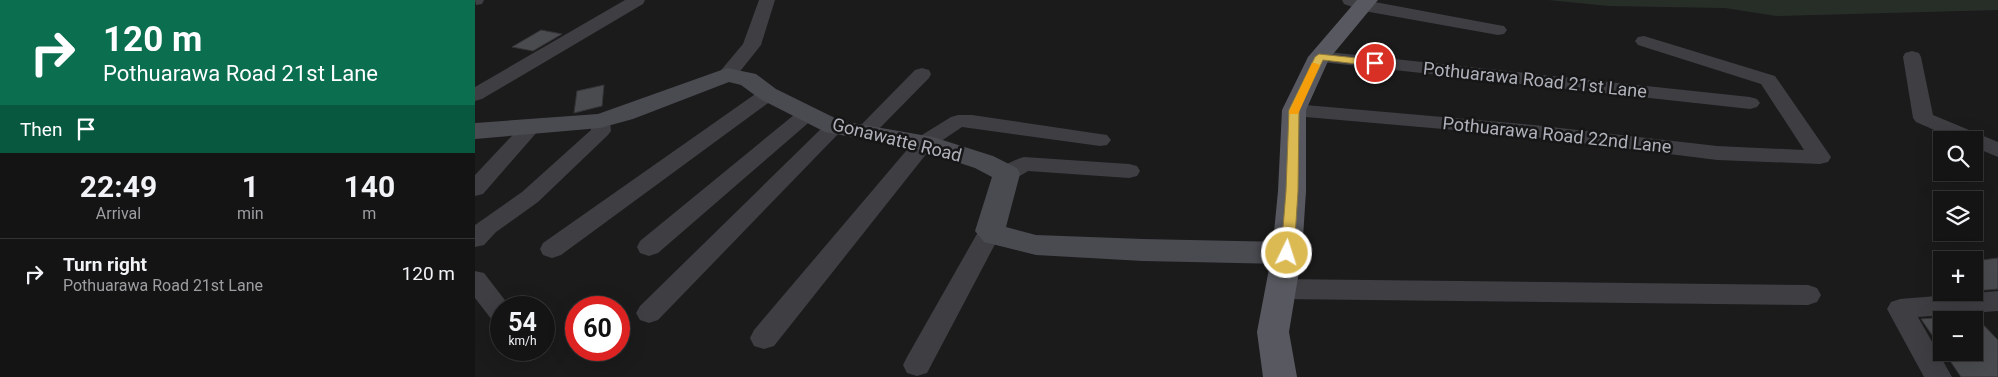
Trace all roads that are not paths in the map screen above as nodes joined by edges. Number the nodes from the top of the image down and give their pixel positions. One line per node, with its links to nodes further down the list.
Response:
1 (637, 0): 11 (street)
2 (767, 0): 9 (street)
3 (1361, 2): 4 (street); 7 (main road)
4 (1498, 30)
5 (1644, 41): 13 (street, Pothuarawa Road 22nd Lane)
6 (1912, 56): 22 (street)
7 (1319, 57): 12 (street, Pothuarawa Road 21st Lane); 13 (main road)
8 (922, 74): 19 (street)
9 (727, 75): 10 (street, Gonawatte Road); 15 (street)
10 (768, 94): 14 (street, Gonawatte Road); 29 (street)
11 (475, 95)
12 (1750, 104)
13 (1294, 110): 30 (main road)
14 (807, 114): 17 (street, Gonawatte Road); 28 (street)
15 (599, 121): 16 (street); 27 (street)
16 (531, 127): 18 (street); 25 (street)
17 (834, 127): 19 (street, Gonawatte Road); 36 (street)
18 (475, 131)
19 (865, 132): 21 (street, Gonawatte Road)
20 (1100, 140): 21 (street)
21 (923, 143): 24 (street, Gonawatte Road); 37 (street)
22 (1998, 150)
23 (1129, 171): 24 (street)
24 (1007, 174): 26 (street)
25 (475, 189)
26 (990, 231): 30 (street); 38 (street)
27 (475, 239)
28 (649, 247)
29 (552, 249)
30 (1287, 253): 32 (main road)
31 (475, 280): 34 (street)
32 (1280, 289): 33 (street); 39 (main road)
33 (1808, 295)
34 (490, 299)
35 (1998, 301): 40 (street)
36 (649, 313)
37 (764, 338)
38 (917, 365)
39 (1280, 377)
40 (1938, 377)

